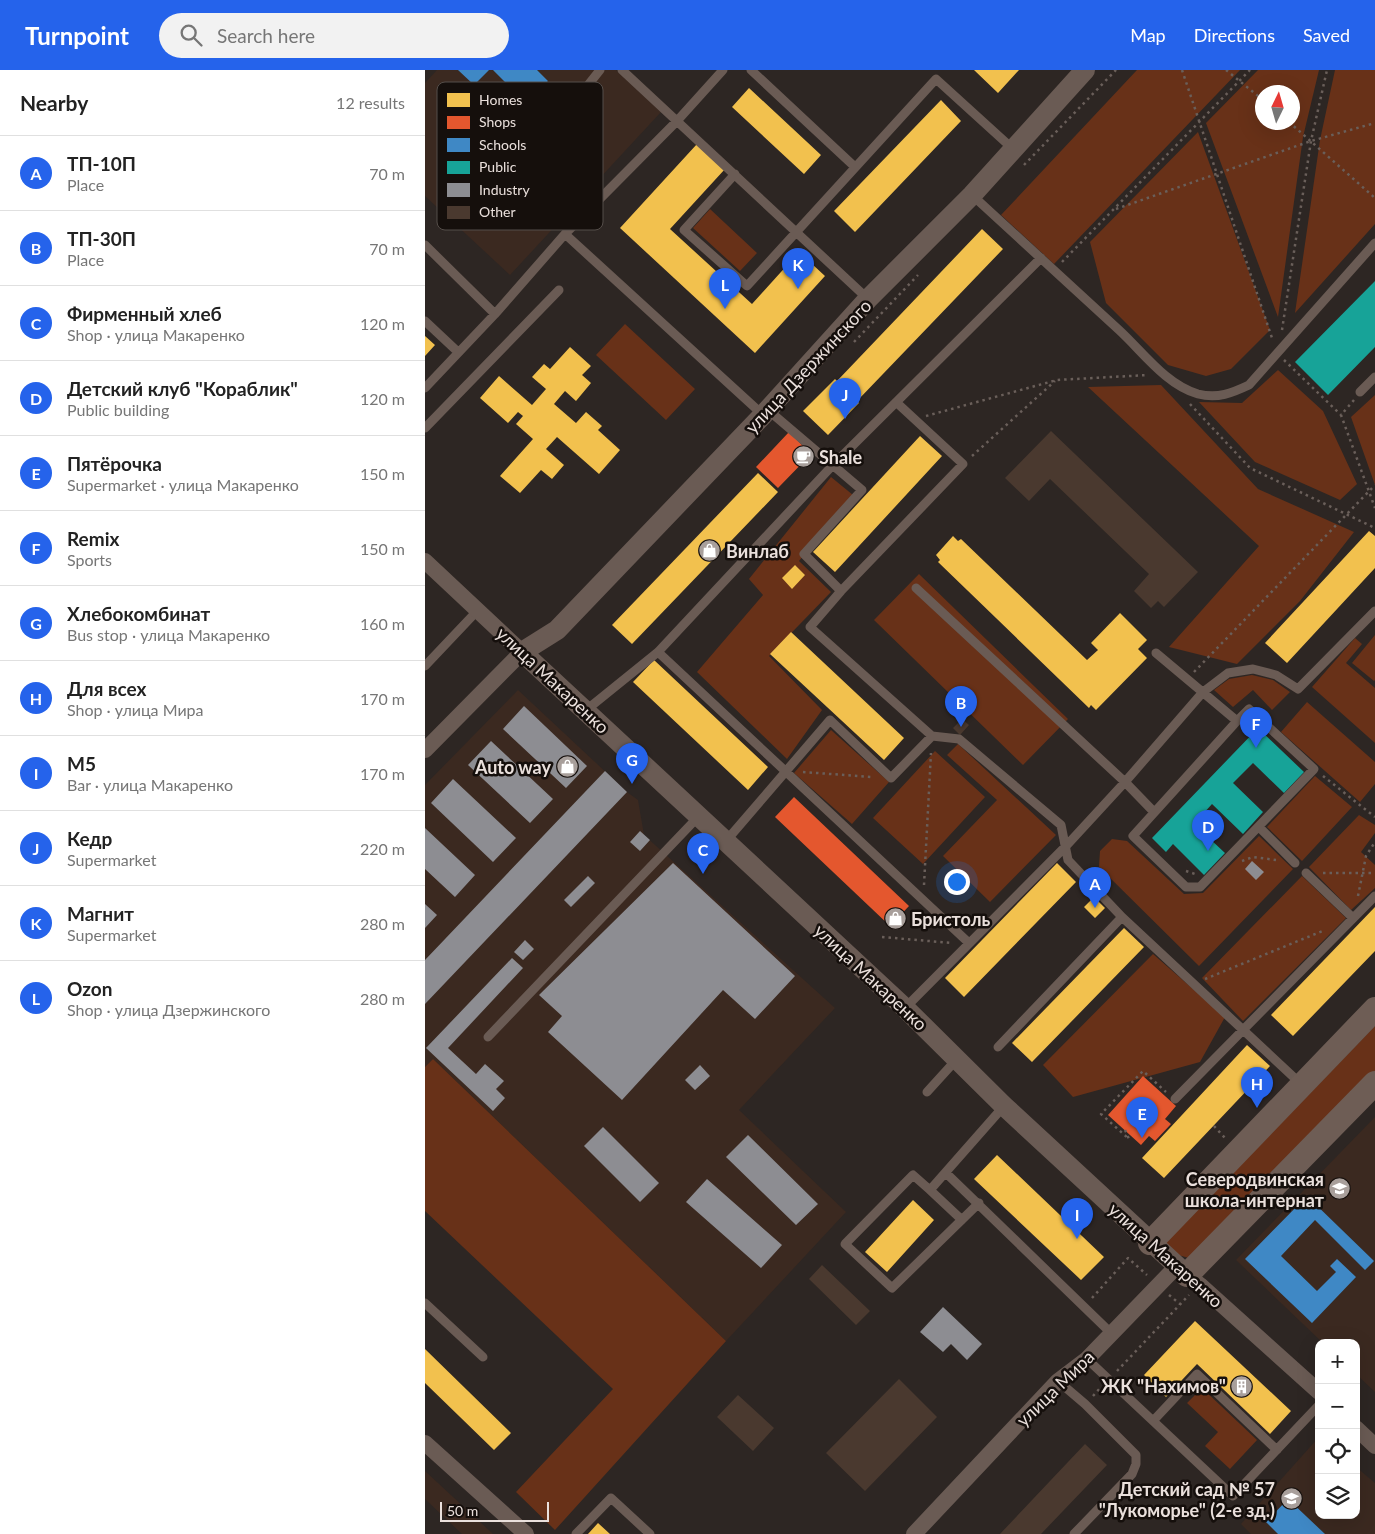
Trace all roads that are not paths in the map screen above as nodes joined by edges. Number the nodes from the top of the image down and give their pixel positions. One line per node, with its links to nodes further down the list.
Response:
1 (600, 70): 6 (lane)
2 (622, 70): 7 (lane)
3 (723, 70): 7 (lane)
4 (751, 70): 9 (lane)
5 (1085, 70): 8 (street, улица Дзержинского)
6 (590, 82)
7 (677, 121): 10 (lane); 12 (lane)
8 (1013, 149): 9 (lane); 11 (street, улица Дзержинского)
9 (855, 167): 14 (lane)
10 (735, 174): 14 (lane); 14 (lane)
11 (972, 195): 18 (lane); 20 (street, улица Дзержинского)
12 (603, 196)
13 (569, 230): 15 (lane)
14 (797, 231): 20 (lane)
15 (565, 234): 21 (lane); 28 (lane)
16 (1375, 243): 18 (lane)
17 (425, 245): 21 (lane)
18 (1041, 258): 27 (lane)
19 (559, 290): 29 (lane)
20 (868, 299): 28 (street, улица Дзержинского)
21 (495, 314): 23 (lane)
22 (425, 321): 23 (lane)
23 (459, 352): 25 (lane)
24 (1375, 377): 26 (lane)
25 (425, 388)
26 (1360, 392)
27 (896, 402): 30 (lane); 33 (lane)
28 (765, 412): 30 (lane); 36 (street, улица Дзержинского)
29 (425, 428)
30 (832, 466): 33 (lane); 37 (lane)
31 (425, 561): 34 (street, улица Макаренко)
32 (916, 588): 46 (lane)
33 (841, 590): 43 (lane)
34 (478, 610): 36 (street, улица Макаренко); 39 (lane)
35 (1375, 611): 40 (lane)
36 (522, 652): 41 (street, улица Макаренко); 44 (street)
37 (659, 652): 41 (lane); 45 (lane)
38 (1156, 653): 40 (lane)
39 (425, 666)
40 (1203, 692): 42 (lane); 46 (lane)
41 (585, 710): 48 (street, улица Макаренко)
42 (1237, 721): 47 (lane); 49 (lane)
43 (932, 736): 45 (lane); 51 (lane)
44 (425, 750)
45 (788, 772): 50 (lane); 57 (lane)
46 (1125, 782): 47 (lane); 51 (lane)
47 (1154, 812): 49 (lane)
48 (699, 817): 50 (street, улица Макаренко); 61 (lane)
49 (1259, 827): 52 (lane)
50 (726, 841): 58 (street, улица Макаренко)
51 (1067, 845): 55 (lane); 57 (lane)
52 (1295, 863)
53 (1306, 873): 56 (lane)
54 (1375, 896): 56 (lane)
55 (1123, 917): 60 (lane); 62 (lane)
56 (1353, 918): 60 (lane)
57 (969, 943): 58 (lane)
58 (905, 1008): 63 (street, улица Макаренко)
59 (1375, 1009): 65 (main road)
60 (1243, 1029): 65 (lane); 67 (lane)
61 (489, 1037)
62 (998, 1047)
63 (957, 1059): 66 (lane); 68 (street, улица Макаренко)
64 (1375, 1083): 74 (main road, улица Мира)
65 (1302, 1085): 73 (main road)
66 (927, 1092)
67 (1175, 1100)
68 (1004, 1106): 69 (lane); 73 (street, улица Макаренко)
69 (946, 1173): 70 (lane); 71 (lane)
70 (930, 1190): 72 (lane); 72 (lane)
71 (979, 1203): 72 (lane); 76 (lane)
72 (962, 1220)
73 (1150, 1243): 74 (street, улица Макаренко)
74 (1186, 1277): 76 (street, улица Мира); 80 (street, улица Макаренко)
75 (425, 1304): 77 (lane)
76 (1111, 1334): 78 (street, улица Мира)
77 (483, 1357)
78 (1087, 1359): 79 (street, улица Мира); 82 (lane)
79 (1058, 1381): 90 (street, улица Мира); 91 (lane)
80 (1315, 1388)
81 (1315, 1409): 86 (lane)
82 (1153, 1421): 86 (lane); 86 (lane)
83 (1357, 1429): 85 (street)
84 (425, 1443): 87 (street)
85 (1375, 1446)
86 (1277, 1450)
87 (525, 1534)
88 (576, 1534): 89 (lane)
89 (650, 1534)
90 (914, 1534)
91 (1074, 1534)

